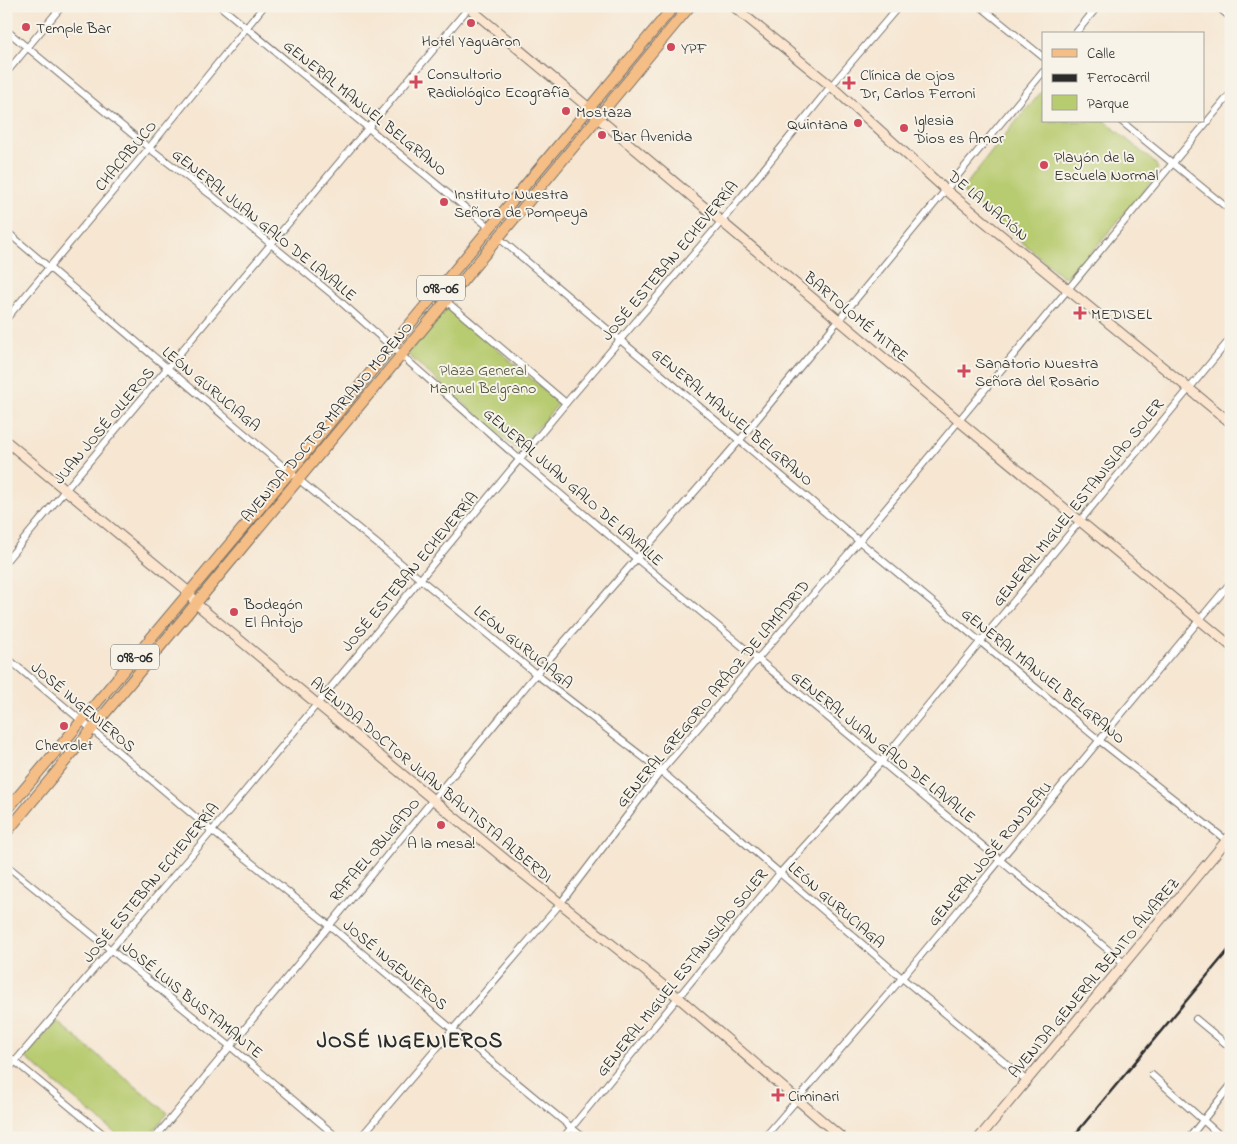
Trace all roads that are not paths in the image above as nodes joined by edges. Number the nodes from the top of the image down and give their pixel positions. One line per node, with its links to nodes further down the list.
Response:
1 (62, 6): 16 (street)
2 (220, 6): 13 (street, GENERAL MANUEL BELGRANO)
3 (264, 6): 13 (street, CHACABUCO)
4 (674, 6): 22 (main road, AVENIDA DOCTOR MARIANO MORENO / 098-06)
5 (690, 6): 23 (main road, AVENIDA DOCTOR MARIANO MORENO / 098-06)
6 (733, 6): 20 (street, DE LA NACIÓN)
7 (899, 6): 20 (street, JOSÉ ESTEBAN ECHEVERRÍA)
8 (980, 6): 17 (street)
9 (1098, 6): 15 (street)
10 (1217, 6): 12 (street)
11 (469, 7): 22 (street, BARTOLOMÉ MITRE); 25 (street, JUAN JOSÉ OLLEROS)
12 (1231, 18)
13 (246, 28): 25 (street, GENERAL MANUEL BELGRANO); 26 (street, CHACABUCO)
14 (6, 30): 16 (street, GENERAL JUAN GALO DE LAVALLE)
15 (1077, 32)
16 (28, 48): 18 (street); 26 (street, GENERAL JUAN GALO DE LAVALLE)
17 (1042, 56)
18 (6, 73)
19 (1042, 73): 28 (street, RAFAEL OBLIGADO)
20 (831, 86): 28 (street, DE LA NACIÓN); 30 (street, JOSÉ ESTEBAN ECHEVERRÍA)
21 (1231, 93): 27 (street, GENERAL GREGORIO ARÁOZ DE LAMADRID)
22 (590, 108): 23 (street, BARTOLOMÉ MITRE); 31 (main road, AVENIDA DOCTOR MARIANO MORENO / 098-06)
23 (597, 117): 30 (street, BARTOLOMÉ MITRE); 33 (main road, AVENIDA DOCTOR MARIANO MORENO / 098-06)
24 (1122, 122): 27 (street)
25 (368, 129): 31 (street, GENERAL MANUEL BELGRANO); 34 (street, JUAN JOSÉ OLLEROS)
26 (149, 148): 34 (street, GENERAL JUAN GALO DE LAVALLE); 35 (street, CHACABUCO)
27 (1172, 163): 29 (street); 36 (street, GENERAL GREGORIO ARÁOZ DE LAMADRID)
28 (946, 190): 36 (street, DE LA NACIÓN); 39 (street, RAFAEL OBLIGADO)
29 (1231, 211)
30 (721, 222): 39 (street, BARTOLOMÉ MITRE); 41 (street, JOSÉ ESTEBAN ECHEVERRÍA)
31 (490, 228): 33 (street, GENERAL MANUEL BELGRANO); 42 (main road, AVENIDA DOCTOR MARIANO MORENO / 098-06)
32 (6, 231): 35 (street, LEÓN GURUCIAGA)
33 (499, 238): 37 (main road, AVENIDA DOCTOR MARIANO MORENO / 098-06); 41 (street, GENERAL MANUEL BELGRANO)
34 (272, 245): 42 (street, GENERAL JUAN GALO DE LAVALLE); 44 (street, JUAN JOSÉ OLLEROS)
35 (50, 267): 38 (street, CHACABUCO); 44 (street, LEÓN GURUCIAGA)
36 (1068, 290): 45 (street, DE LA NACIÓN); 47 (street, GENERAL GREGORIO ARÁOZ DE LAMADRID)
37 (446, 301): 43 (main road, AVENIDA DOCTOR MARIANO MORENO / 098-06); 46 (street)
38 (6, 319)
39 (839, 320): 47 (street, BARTOLOMÉ MITRE); 50 (street, RAFAEL OBLIGADO)
40 (1231, 338): 45 (street, GENERAL MIGUEL ESTANISLAO SOLER)
41 (619, 340): 46 (street, JOSÉ ESTEBAN ECHEVERRÍA); 50 (street, GENERAL MANUEL BELGRANO)
42 (391, 347): 43 (street, GENERAL JUAN GALO DE LAVALLE); 52 (main road, AVENIDA DOCTOR MARIANO MORENO / 098-06)
43 (401, 354): 51 (street, GENERAL JUAN GALO DE LAVALLE); 53 (main road, AVENIDA DOCTOR MARIANO MORENO / 098-06)
44 (168, 368): 52 (street, LEÓN GURUCIAGA); 54 (street, JUAN JOSÉ OLLEROS)
45 (1188, 388): 48 (street, DE LA NACIÓN); 55 (street, GENERAL MIGUEL ESTANISLAO SOLER)
46 (566, 403): 51 (street, JOSÉ ESTEBAN ECHEVERRÍA)
47 (959, 421): 55 (street, BARTOLOMÉ MITRE); 56 (street, GENERAL GREGORIO ARÁOZ DE LAMADRID)
48 (1231, 423)
49 (6, 441): 54 (street, AVENIDA DOCTOR JUAN BAUTISTA ALBERDI)
50 (739, 441): 56 (street, GENERAL MANUEL BELGRANO); 57 (street, RAFAEL OBLIGADO)
51 (520, 459): 57 (street, GENERAL JUAN GALO DE LAVALLE); 59 (street, JOSÉ ESTEBAN ECHEVERRÍA)
52 (290, 472): 53 (street, LEÓN GURUCIAGA); 61 (main road, AVENIDA DOCTOR MARIANO MORENO / 098-06)
53 (298, 480): 59 (street, LEÓN GURUCIAGA); 62 (main road, AVENIDA DOCTOR MARIANO MORENO / 098-06)
54 (66, 490): 58 (street, JUAN JOSÉ OLLEROS); 61 (street, AVENIDA DOCTOR JUAN BAUTISTA ALBERDI)
55 (1080, 521): 63 (street, BARTOLOMÉ MITRE); 64 (street, GENERAL MIGUEL ESTANISLAO SOLER)
56 (859, 541): 64 (street, GENERAL MANUEL BELGRANO); 67 (street, GENERAL GREGORIO ARÁOZ DE LAMADRID)
57 (637, 559): 67 (street, GENERAL JUAN GALO DE LAVALLE); 68 (street, RAFAEL OBLIGADO)
58 (6, 561)
59 (420, 580): 68 (street, LEÓN GURUCIAGA); 69 (street, JOSÉ ESTEBAN ECHEVERRÍA)
60 (1231, 582): 63 (street, GENERAL JOSÉ RONDEAU)
61 (189, 592): 62 (street, AVENIDA DOCTOR JUAN BAUTISTA ALBERDI); 70 (main road, AVENIDA DOCTOR MARIANO MORENO / 098-06)
62 (195, 603): 69 (street, AVENIDA DOCTOR JUAN BAUTISTA ALBERDI); 71 (main road, AVENIDA DOCTOR MARIANO MORENO / 098-06)
63 (1200, 620): 65 (street, BARTOLOMÉ MITRE); 72 (street, GENERAL JOSÉ RONDEAU)
64 (980, 642): 72 (street, GENERAL MANUEL BELGRANO); 73 (street, GENERAL MIGUEL ESTANISLAO SOLER)
65 (1231, 646)
66 (6, 657): 70 (street, JOSÉ INGENIEROS)
67 (758, 660): 73 (street, GENERAL JUAN GALO DE LAVALLE); 74 (street, GENERAL GREGORIO ARÁOZ DE LAMADRID)
68 (536, 674): 74 (street, LEÓN GURUCIAGA); 75 (street, RAFAEL OBLIGADO)
69 (317, 703): 75 (street, AVENIDA DOCTOR JUAN BAUTISTA ALBERDI); 77 (street, JOSÉ ESTEBAN ECHEVERRÍA)
70 (82, 721): 71 (street, JOSÉ INGENIEROS); 76 (main road, AVENIDA DOCTOR MARIANO MORENO / 098-06)
71 (91, 730): 77 (street, JOSÉ INGENIEROS); 78 (main road, AVENIDA DOCTOR MARIANO MORENO / 098-06)
72 (1100, 741): 79 (street, GENERAL MANUEL BELGRANO); 80 (street, GENERAL JOSÉ RONDEAU)
73 (881, 762): 80 (street, GENERAL JUAN GALO DE LAVALLE); 82 (street, GENERAL MIGUEL ESTANISLAO SOLER)
74 (661, 771): 82 (street, LEÓN GURUCIAGA); 83 (street, GENERAL GREGORIO ARÁOZ DE LAMADRID)
75 (433, 800): 83 (street, AVENIDA DOCTOR JUAN BAUTISTA ALBERDI); 84 (street, RAFAEL OBLIGADO)
76 (6, 811)
77 (212, 831): 84 (street, JOSÉ INGENIEROS); 85 (street, JOSÉ ESTEBAN ECHEVERRÍA)
78 (6, 833)
79 (1229, 840): 86 (street, AVENIDA GENERAL BENITO ÁLVAREZ)
80 (1001, 860): 86 (street, GENERAL JUAN GALO DE LAVALLE); 87 (street, GENERAL JOSÉ RONDEAU)
81 (6, 865): 85 (street, JOSÉ LUIS BUSTAMANTE)
82 (780, 873): 87 (street, LEÓN GURUCIAGA); 88 (street, GENERAL MIGUEL ESTANISLAO SOLER)
83 (560, 904): 88 (street, AVENIDA DOCTOR JUAN BAUTISTA ALBERDI); 90 (street, GENERAL GREGORIO ARÁOZ DE LAMADRID)
84 (329, 925): 90 (street, JOSÉ INGENIEROS); 91 (street, RAFAEL OBLIGADO)
85 (111, 949): 91 (street, JOSÉ LUIS BUSTAMANTE); 94 (street, JOSÉ ESTEBAN ECHEVERRÍA)
86 (1124, 964): 97 (street, AVENIDA GENERAL BENITO ÁLVAREZ)
87 (902, 978): 97 (street, LEÓN GURUCIAGA); 99 (street, GENERAL JOSÉ RONDEAU)
88 (679, 998): 99 (street, AVENIDA DOCTOR JUAN BAUTISTA ALBERDI); 101 (street, GENERAL MIGUEL ESTANISLAO SOLER)
89 (1196, 1019): 92 (street)
90 (452, 1029): 101 (street, JOSÉ INGENIEROS); 105 (street, GENERAL GREGORIO ARÁOZ DE LAMADRID)
91 (231, 1047): 103 (street, RAFAEL OBLIGADO); 104 (street, JOSÉ LUIS BUSTAMANTE)
92 (1231, 1048)
93 (6, 1054): 94 (street)
94 (15, 1062): 95 (street, JOSÉ ESTEBAN ECHEVERRÍA); 102 (street)
95 (6, 1072)
96 (1152, 1075): 100 (street)
97 (1026, 1080): 110 (street, AVENIDA GENERAL BENITO ÁLVAREZ)
98 (1231, 1085): 100 (street)
99 (797, 1099): 108 (street, GENERAL JOSÉ RONDEAU); 109 (street, AVENIDA DOCTOR JUAN BAUTISTA ALBERDI)
100 (1203, 1120): 111 (street); 112 (street)
101 (571, 1127): 106 (street, GENERAL MIGUEL ESTANISLAO SOLER); 107 (street, JOSÉ INGENIEROS)
102 (108, 1138)
103 (155, 1138)
104 (338, 1138)
105 (360, 1138)
106 (563, 1138)
107 (584, 1138)
108 (764, 1138)
109 (842, 1138)
110 (979, 1138)
111 (1189, 1138)
112 (1223, 1138)

